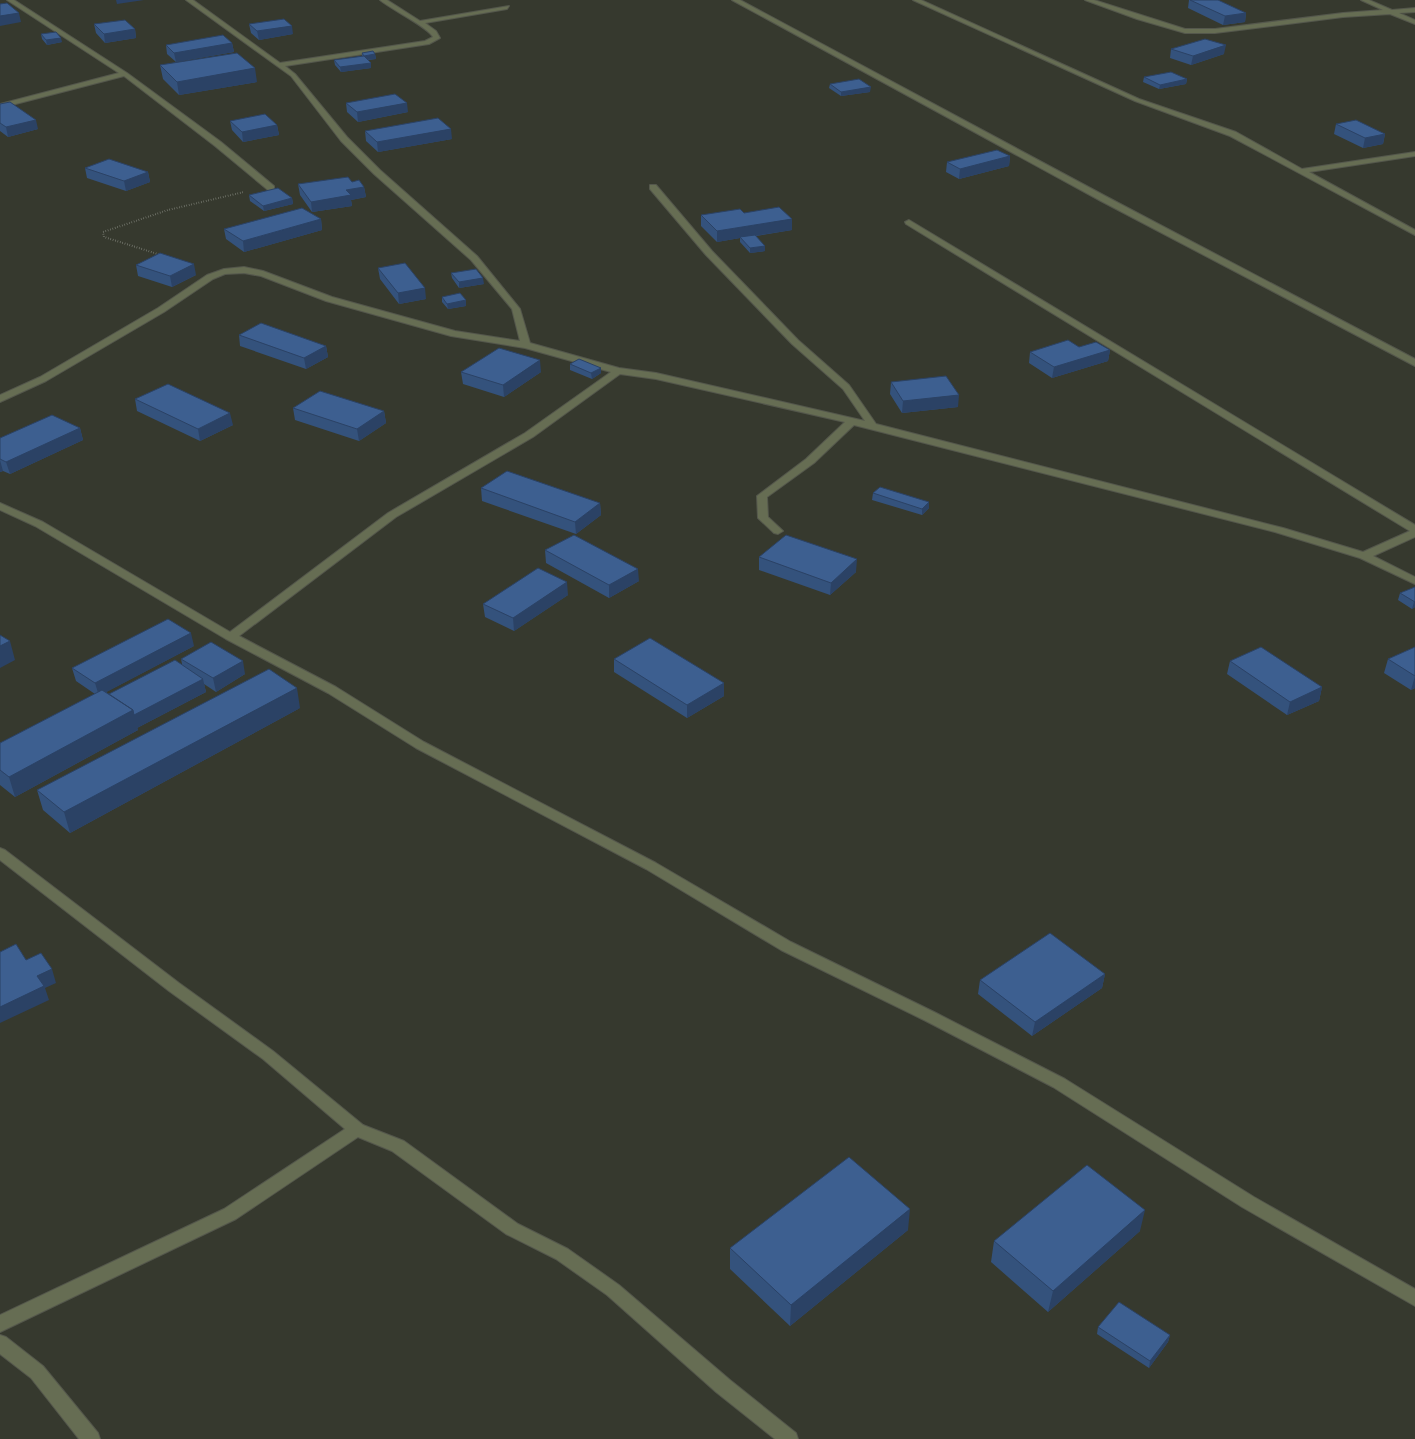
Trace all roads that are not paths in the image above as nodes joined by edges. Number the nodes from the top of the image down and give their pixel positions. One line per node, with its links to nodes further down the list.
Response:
1 (10, 0): 14 (street)
2 (189, 0): 13 (street)
3 (383, 0): 12 (street)
4 (735, 0): 23 (street)
5 (916, 0): 17 (street)
6 (1088, 0): 10 (street)
7 (1364, 0): 10 (street)
8 (508, 7): 12 (street)
9 (1415, 10): 10 (street)
10 (1393, 12): 11 (street)
11 (1415, 22)
12 (417, 23): 13 (street)
13 (280, 65): 22 (street)
14 (125, 74): 15 (street); 19 (street)
15 (0, 106)
16 (1415, 154): 17 (street)
17 (1301, 171): 21 (street)
18 (653, 187): 27 (street)
19 (271, 188)
20 (909, 222): 30 (street)
21 (1415, 234)
22 (526, 345): 24 (street); 25 (street)
23 (1415, 363)
24 (618, 371): 26 (street); 33 (street)
25 (0, 399)
26 (852, 421): 27 (street); 29 (street)
27 (873, 426): 31 (street)
28 (0, 506): 33 (street)
29 (778, 531)
30 (1415, 532): 31 (street)
31 (1364, 556): 32 (street)
32 (1415, 581)
33 (230, 637): 36 (street)
34 (0, 853): 35 (street)
35 (358, 1130): 37 (street); 40 (street)
36 (1415, 1298)
37 (0, 1324)
38 (0, 1343): 39 (street)
39 (91, 1439)
40 (789, 1439)

